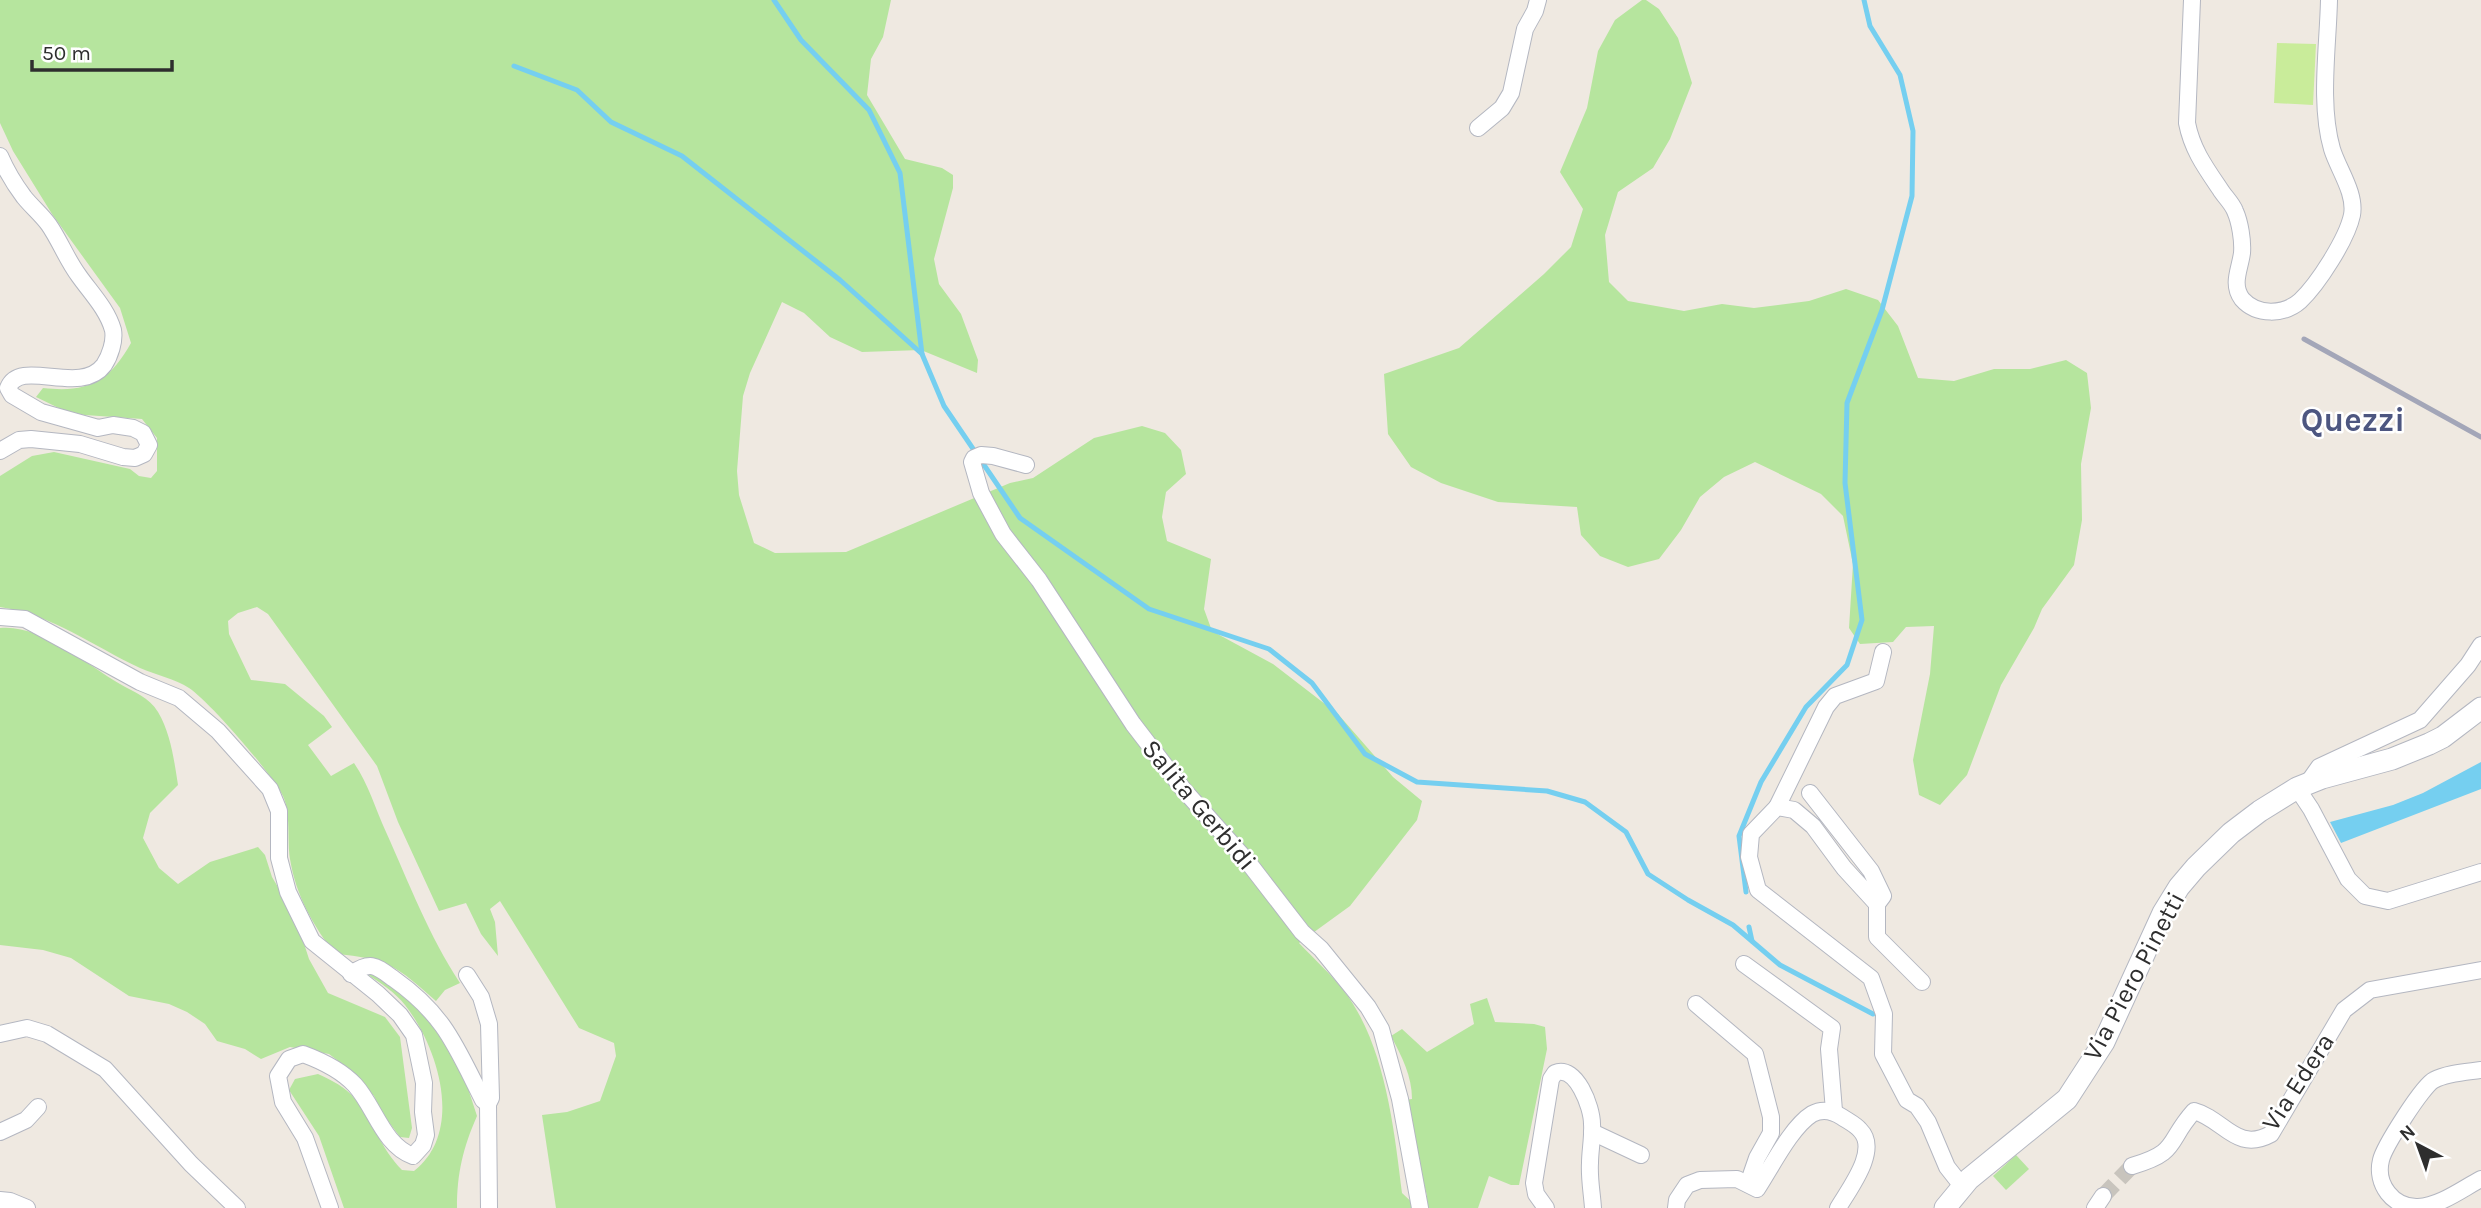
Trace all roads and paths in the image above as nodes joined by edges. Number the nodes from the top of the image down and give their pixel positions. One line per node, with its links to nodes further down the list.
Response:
1 (1538, 0): 4 (street)
2 (2192, 0): 3 (street)
3 (2329, 0)
4 (1478, 128)
5 (0, 156): 6 (street)
6 (0, 450)
7 (1026, 465): 43 (street, Salita Gerbidi)
8 (0, 617): 19 (street)
9 (2481, 645): 12 (street)
10 (1883, 652): 14 (street)
11 (2481, 708): 12 (street, Via Piero Pinetti)
12 (2302, 786): 15 (street); 36 (street, Via Piero Pinetti)
13 (1810, 793): 16 (street)
14 (1777, 807): 16 (street); 36 (street)
15 (2481, 872)
16 (1877, 904): 21 (street)
17 (1744, 964): 28 (street)
18 (2481, 971): 33 (street, Via Edera)
19 (351, 974): 26 (street); 41 (street)
20 (467, 975): 26 (street)
21 (1922, 982)
22 (1696, 1004): 25 (street)
23 (0, 1034): 40 (street)
24 (2481, 1070): 38 (street)
25 (1765, 1095): 31 (street); 35 (street)
26 (488, 1104): 42 (street)
27 (38, 1107): 29 (street)
28 (1834, 1111): 35 (street); 47 (street)
29 (0, 1132)
30 (1592, 1132): 32 (street); 44 (street); 45 (street)
31 (1758, 1139)
32 (1641, 1155)
33 (2132, 1166)
34 (2481, 1179): 38 (street)
35 (1748, 1184): 46 (street)
36 (1962, 1186): 48 (street, Via Piero Pinetti)
37 (0, 1200): 39 (street)
38 (2391, 1204)
39 (27, 1208)
40 (237, 1208)
41 (330, 1208)
42 (489, 1208)
43 (1420, 1208)
44 (1546, 1208)
45 (1593, 1208)
46 (1676, 1208)
47 (1838, 1208)
48 (1945, 1208)

